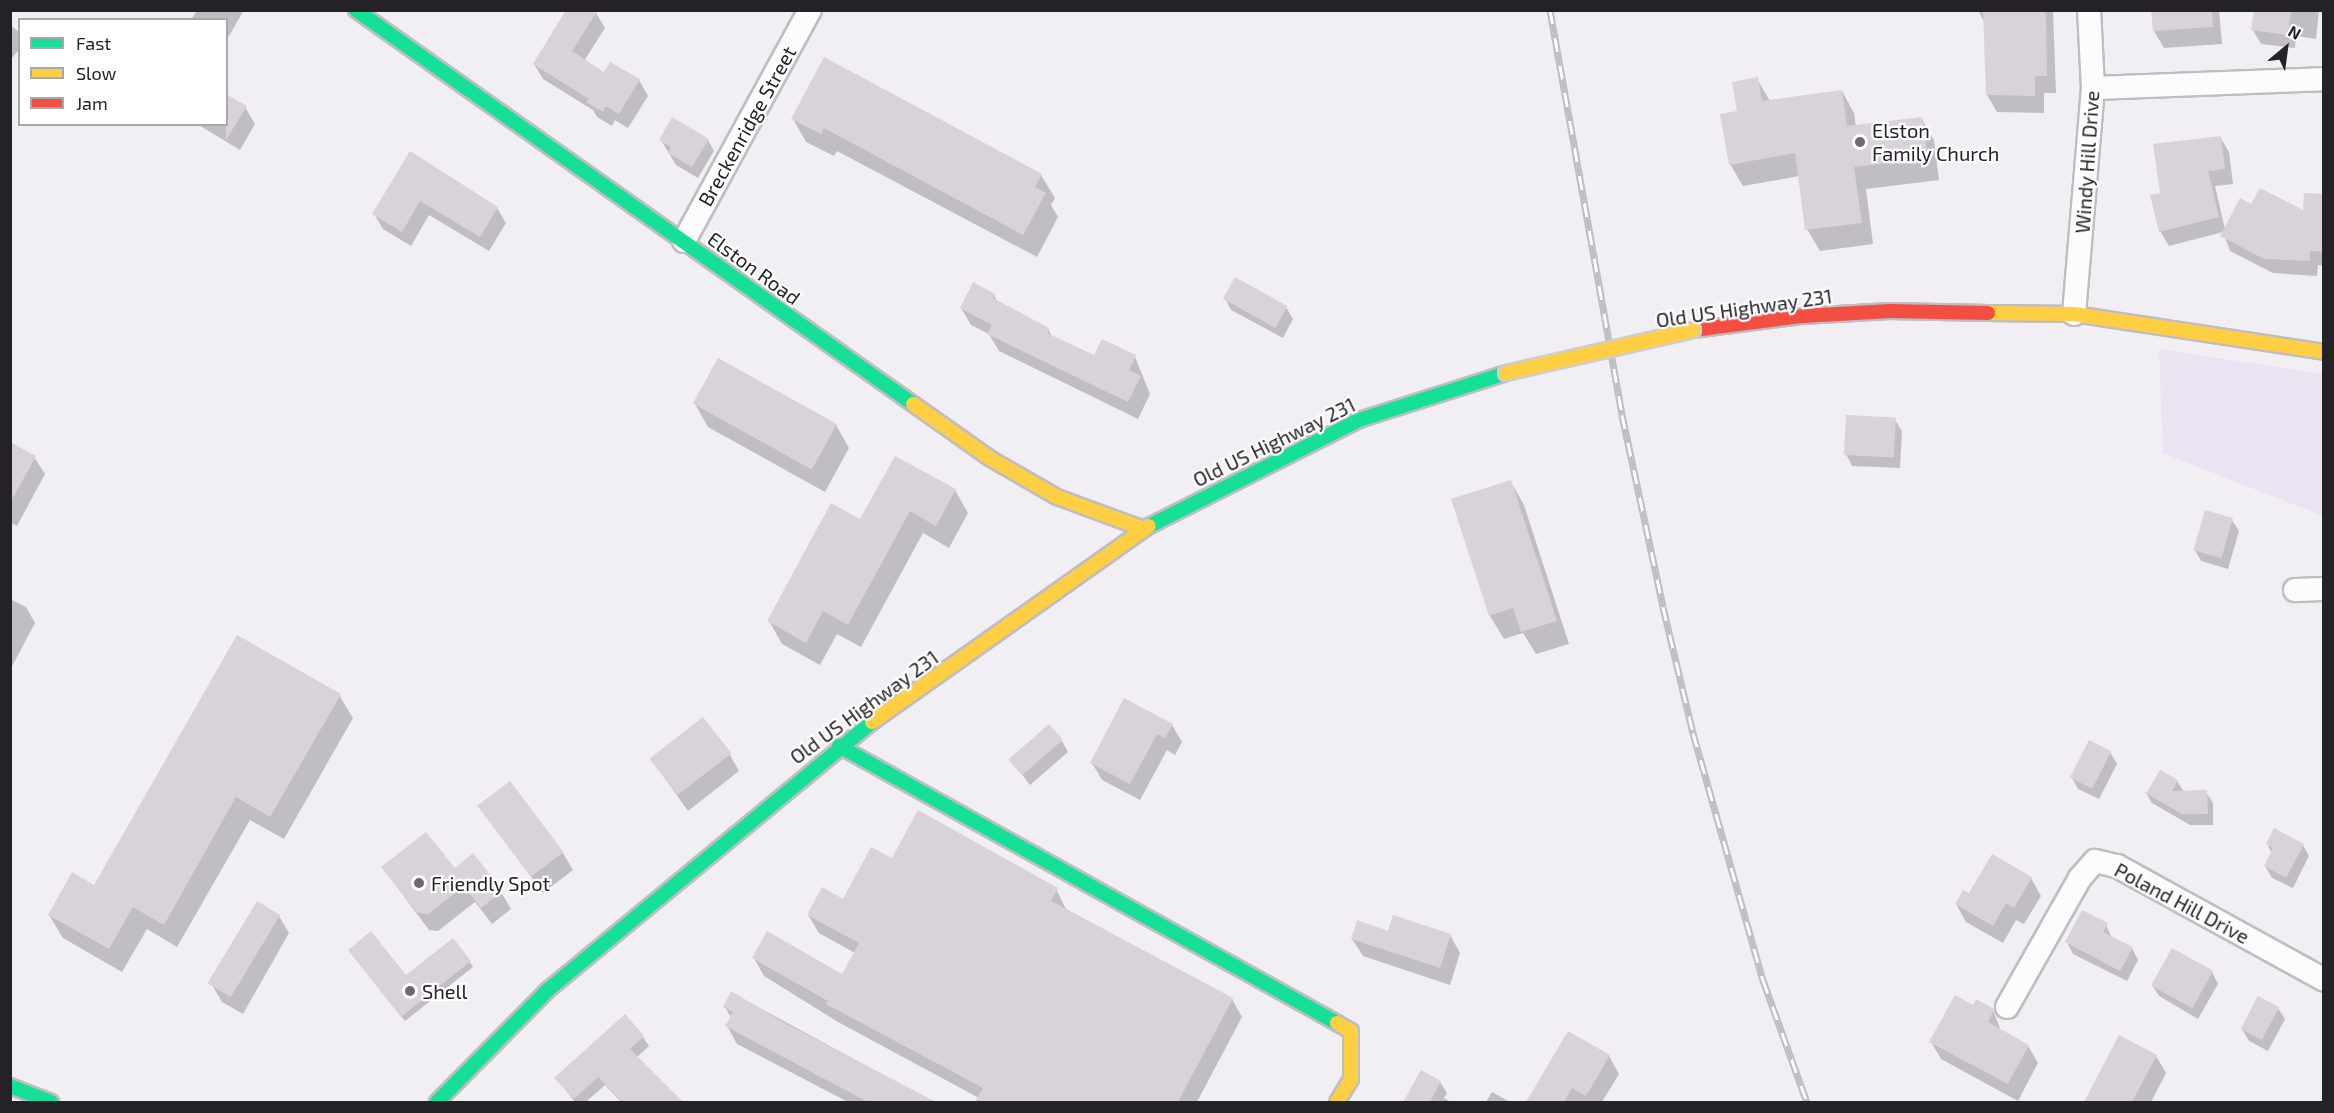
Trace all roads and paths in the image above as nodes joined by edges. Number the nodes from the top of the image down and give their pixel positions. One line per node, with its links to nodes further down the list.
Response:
1 (356, 10): 6 (main road, Elston Road)
2 (810, 10): 6 (street, Breckenridge Street)
3 (2089, 10): 5 (street, Windy Hill Drive)
4 (2324, 79): 5 (street)
5 (2093, 88): 7 (street, Windy Hill Drive)
6 (684, 241): 9 (main road, Elston Road)
7 (2074, 314): 8 (main road, Old US Highway 231); 9 (main road, Old US Highway 231, bridge)
8 (2324, 352)
9 (1144, 529): 12 (main road, Old US Highway 231)
10 (2324, 589): 11 (street)
11 (2295, 590)
12 (839, 746): 17 (main road, Old US Highway 231); 18 (main road)
13 (2324, 980): 14 (street, Poland Hill Drive)
14 (2007, 1007)
15 (10, 1086): 16 (main road)
16 (51, 1102)
17 (436, 1102)
18 (1337, 1102)

